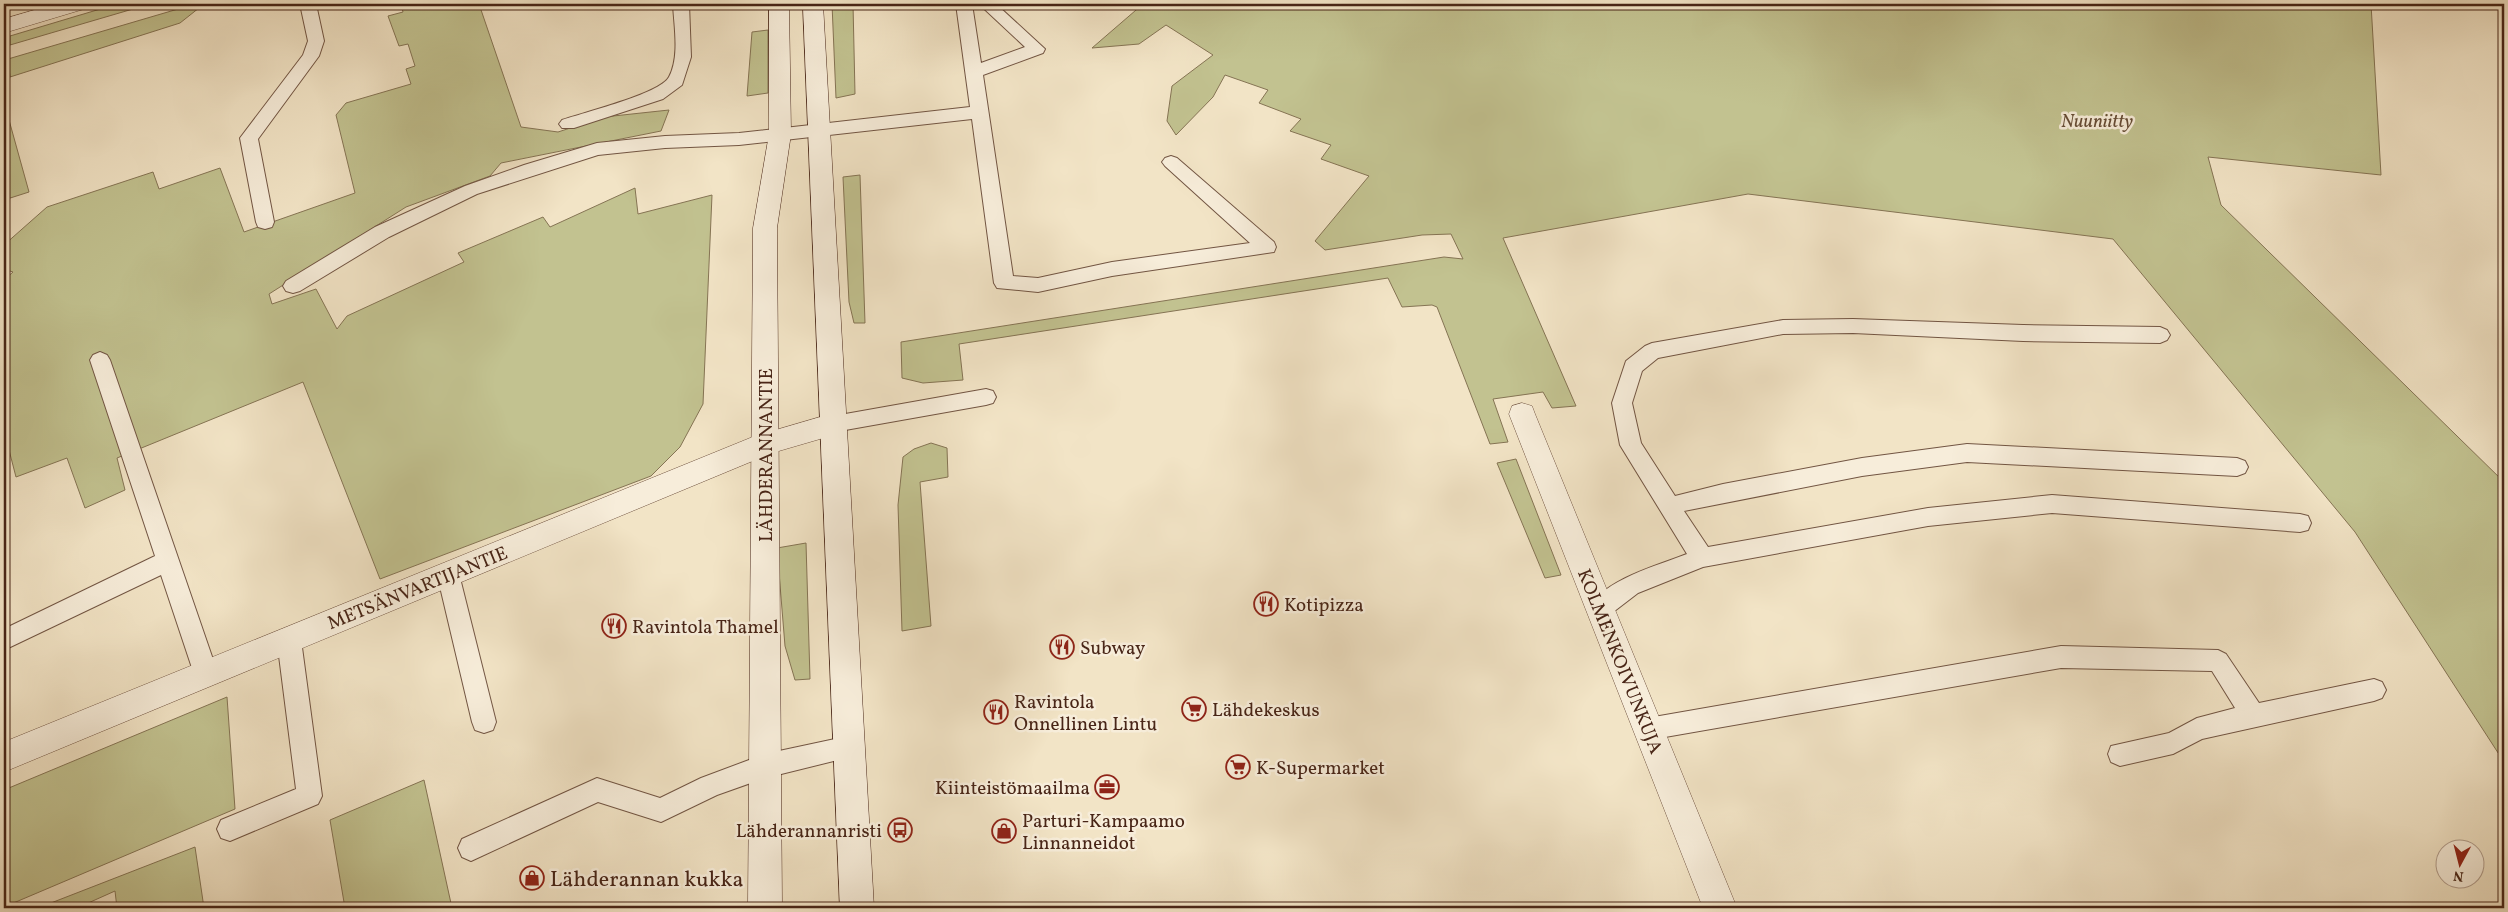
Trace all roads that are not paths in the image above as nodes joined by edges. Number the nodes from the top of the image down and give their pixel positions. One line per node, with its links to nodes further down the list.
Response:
1 (76, 4): 8 (main road)
2 (308, 4): 15 (lane)
3 (681, 4): 11 (lane)
4 (779, 4): 13 (main road, LÄHDERANNANTIE)
5 (813, 4): 12 (main road)
6 (964, 4): 9 (lane)
7 (987, 4): 9 (lane)
8 (4, 26)
9 (974, 72): 10 (lane)
10 (979, 112): 12 (lane); 14 (lane)
11 (568, 124)
12 (820, 130): 13 (lane); 21 (main road)
13 (780, 134): 16 (lane); 22 (main road, LÄHDERANNANTIE)
14 (1171, 162)
15 (265, 222)
16 (293, 286)
17 (2160, 335): 24 (lane)
18 (100, 360): 27 (lane)
19 (986, 396): 21 (lane)
20 (1522, 414): 29 (main road, KOLMENKOIVUNKUJA)
21 (834, 424): 22 (main road, METSÄNVARTIJANTIE); 37 (main road)
22 (765, 444): 28 (main road, METSÄNVARTIJANTIE); 40 (main road, LÄHDERANNANTIE)
23 (2237, 467): 24 (lane)
24 (1669, 506): 26 (lane)
25 (2300, 523): 26 (lane)
26 (1702, 558): 29 (lane)
27 (167, 561): 30 (lane); 32 (lane)
28 (448, 574): 31 (main road, METSÄNVARTIJANTIE); 35 (lane)
29 (1600, 609): 36 (main road, KOLMENKOIVUNKUJA)
30 (4, 640)
31 (289, 640): 32 (main road, METSÄNVARTIJANTIE); 41 (lane)
32 (206, 674): 39 (main road, METSÄNVARTIJANTIE)
33 (2374, 690): 34 (lane)
34 (2253, 715): 36 (lane); 38 (lane)
35 (484, 722)
36 (1648, 729): 45 (main road, KOLMENKOIVUNKUJA)
37 (849, 747): 40 (lane); 44 (main road)
38 (2120, 754)
39 (4, 757)
40 (765, 766): 42 (lane); 43 (main road, LÄHDERANNANTIE)
41 (230, 829)
42 (471, 848)
43 (765, 908)
44 (857, 908)
45 (1720, 908)

